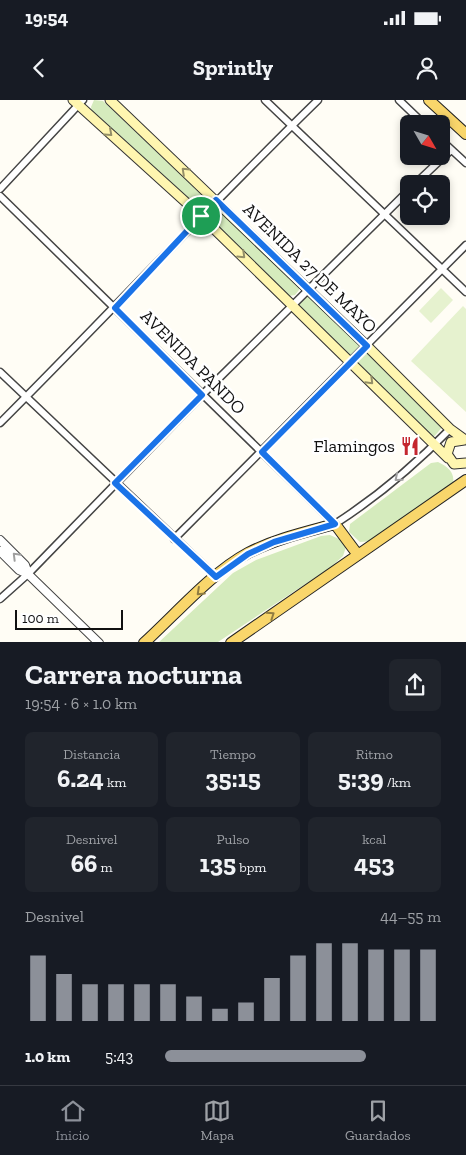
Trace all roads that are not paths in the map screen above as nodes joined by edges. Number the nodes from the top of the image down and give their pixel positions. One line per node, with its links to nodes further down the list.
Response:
1 (110, 100): 16 (main road, AVENIDA 27 DE MAYO, one-way to 1)
2 (265, 100): 8 (street)
3 (318, 100): 8 (street)
4 (399, 100): 7 (street)
5 (428, 100): 9 (main road)
6 (78, 102): 13 (street); 18 (main road, one-way to 18)
7 (415, 115)
8 (292, 126): 16 (street); 17 (street)
9 (466, 134)
10 (451, 150): 11 (street); 12 (street)
11 (466, 163)
12 (425, 175)
13 (0, 189)
14 (0, 196): 24 (street, AVENIDA PANDO)
15 (400, 199): 17 (street)
16 (216, 200): 18 (street); 21 (main road, AVENIDA 27 DE MAYO)
17 (384, 214): 20 (street); 21 (street)
18 (201, 216): 23 (main road, one-way to 23); 24 (street)
19 (466, 245): 20 (street)
20 (442, 269): 22 (street); 25 (street)
21 (309, 290): 23 (street); 25 (main road, AVENIDA 27 DE MAYO)
22 (466, 292)
23 (293, 305): 26 (main road); 28 (street)
24 (115, 308): 28 (street, AVENIDA PANDO); 29 (street)
25 (367, 346): 26 (street); 31 (main road, AVENIDA 27 DE MAYO)
26 (350, 362): 33 (main road, one-way to 33); 34 (street)
27 (0, 372): 29 (street)
28 (202, 395): 34 (street, AVENIDA PANDO); 38 (street)
29 (25, 398): 30 (street); 38 (street)
30 (0, 422)
31 (450, 429): 32 (main road, AVENIDA 27 DE MAYO); 33 (street)
32 (465, 440): 35 (main road)
33 (434, 446): 35 (main road); 39 (street, one-way to 39)
34 (262, 452): 39 (street, AVENIDA PANDO); 40 (street)
35 (448, 458): 36 (main road)
36 (466, 463)
37 (466, 480): 43 (main road)
38 (115, 483): 40 (street); 44 (street)
39 (335, 524): 43 (main road, AVENIDA PANDO); 45 (main road)
40 (174, 539): 45 (street)
41 (0, 540): 44 (street, one-way to 41)
42 (0, 551): 44 (street)
43 (358, 555): 49 (main road, one-way to 43)
44 (28, 574): 46 (street); 47 (street)
45 (216, 577): 48 (main road, one-way to 48)
46 (0, 599)
47 (99, 642)
48 (144, 642)
49 (231, 642)

